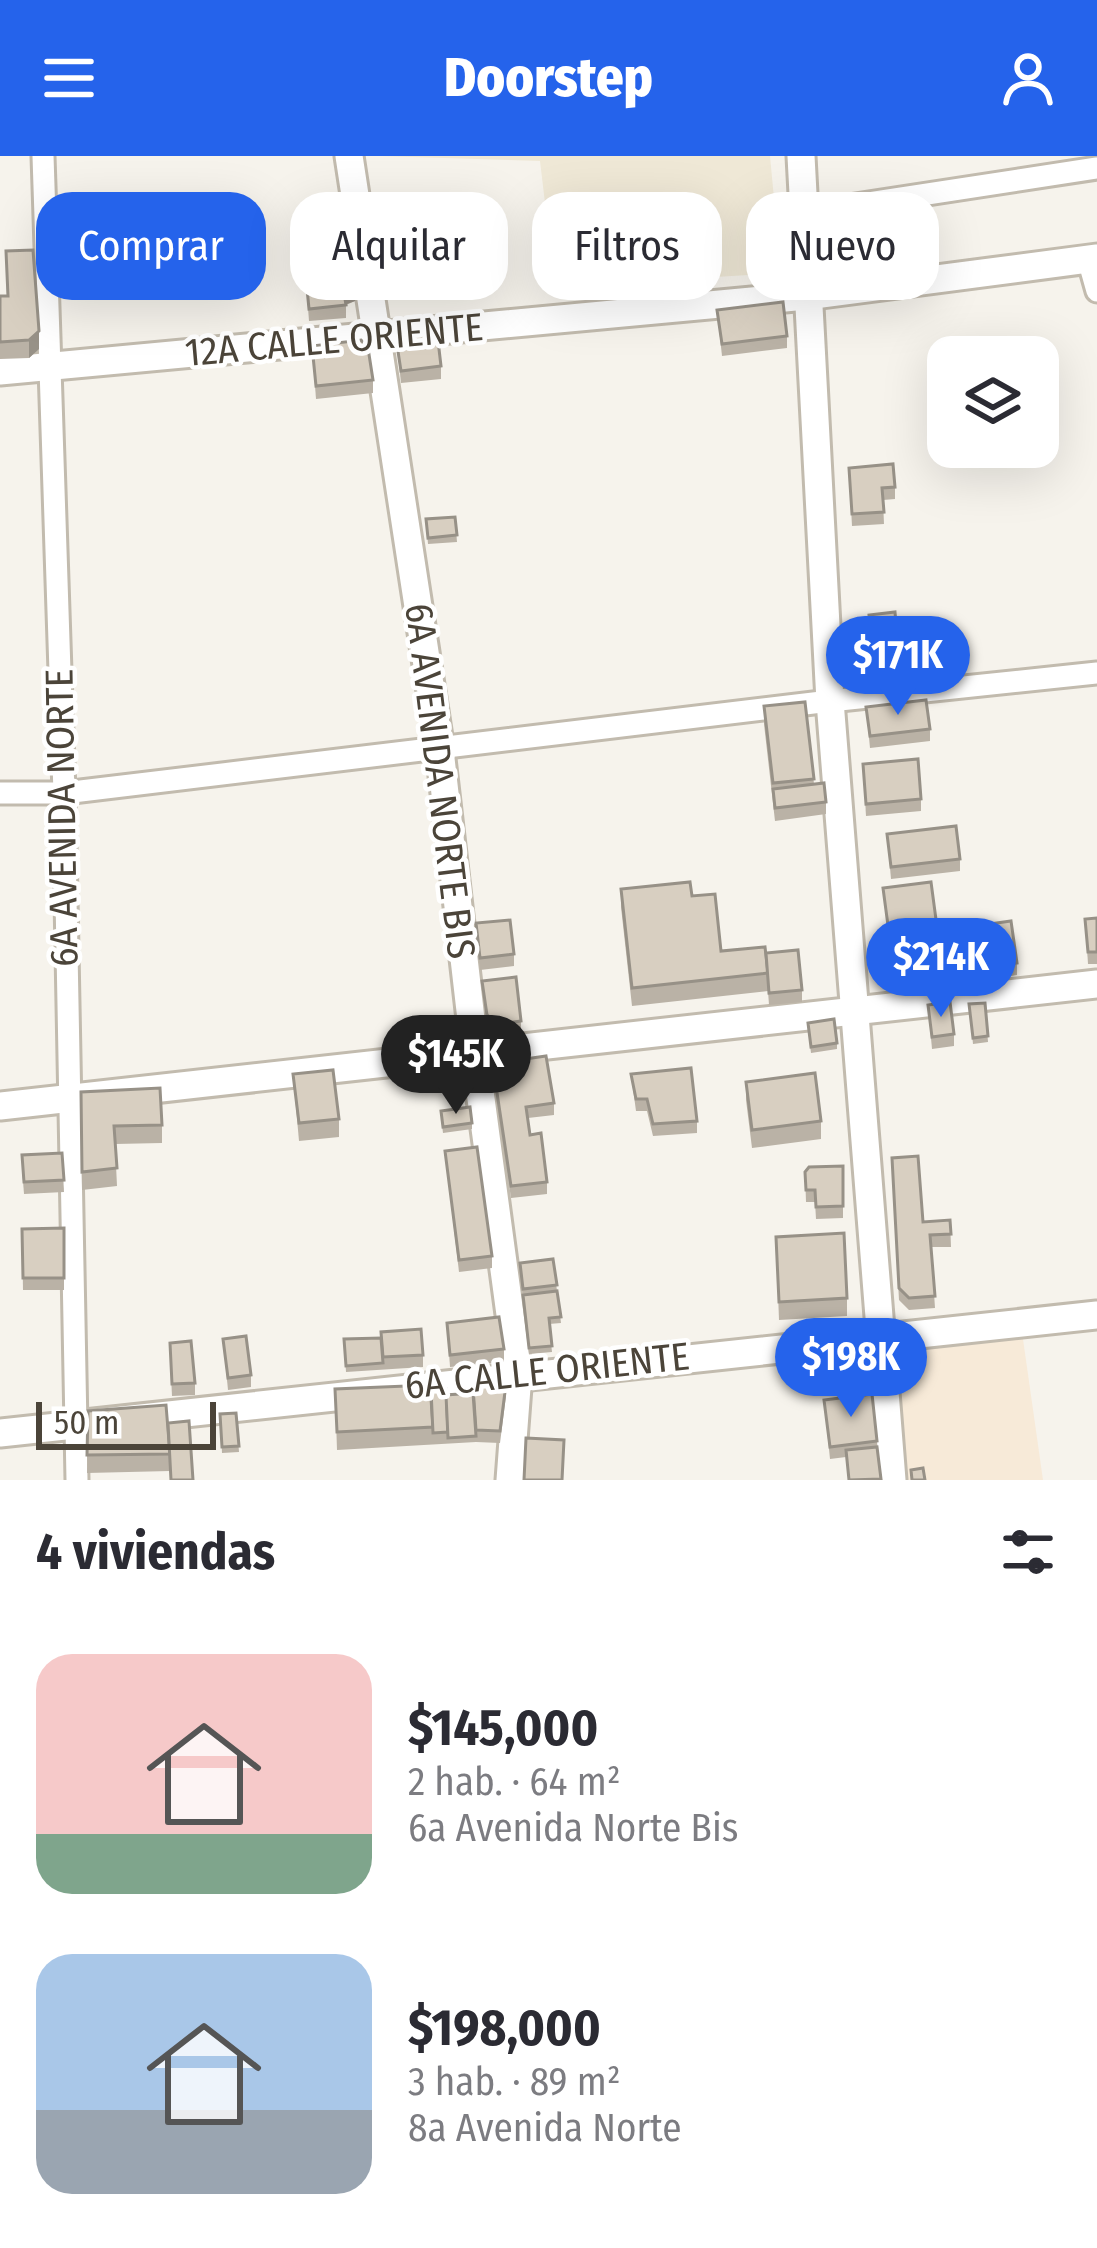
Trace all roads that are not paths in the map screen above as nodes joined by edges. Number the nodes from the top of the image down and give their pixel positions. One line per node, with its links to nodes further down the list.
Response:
1 (43, 156): 13 (street, 6A AVENIDA NORTE)
2 (349, 156): 12 (street, 6A AVENIDA NORTE BIS)
3 (801, 156): 5 (street)
4 (1097, 168): 6 (street)
5 (802, 192)
6 (939, 192)
7 (1093, 258): 8 (street, 12A CALLE ORIENTE); 9 (street)
8 (939, 278)
9 (1097, 291)
10 (763, 300): 12 (street, 12A CALLE ORIENTE)
11 (806, 300): 16 (street)
12 (377, 336): 13 (street, 12A CALLE ORIENTE); 17 (street, 6A AVENIDA NORTE BIS)
13 (49, 366): 14 (street, 12A CALLE ORIENTE); 19 (street, 6A AVENIDA NORTE)
14 (0, 371)
15 (1097, 673): 16 (street)
16 (830, 701): 17 (street); 21 (street)
17 (440, 750): 19 (street); 22 (street, 6A AVENIDA NORTE BIS)
18 (0, 793): 19 (street)
19 (64, 793): 23 (street, 6A AVENIDA NORTE)
20 (1097, 983): 21 (street)
21 (857, 1011): 22 (street); 26 (street)
22 (475, 1054): 23 (street); 27 (street, 6A AVENIDA NORTE BIS)
23 (67, 1098): 24 (street); 28 (street, 6A AVENIDA NORTE)
24 (0, 1106)
25 (1097, 1316): 26 (street, 6A CALLE ORIENTE)
26 (880, 1336): 27 (street, 6A CALLE ORIENTE); 32 (street)
27 (518, 1374): 28 (street, 6A CALLE ORIENTE); 31 (street, 6A AVENIDA NORTE BIS)
28 (75, 1422): 29 (street, 6A CALLE ORIENTE); 30 (street, 6A AVENIDA NORTE)
29 (0, 1433)
30 (77, 1480)
31 (509, 1480)
32 (892, 1480)

